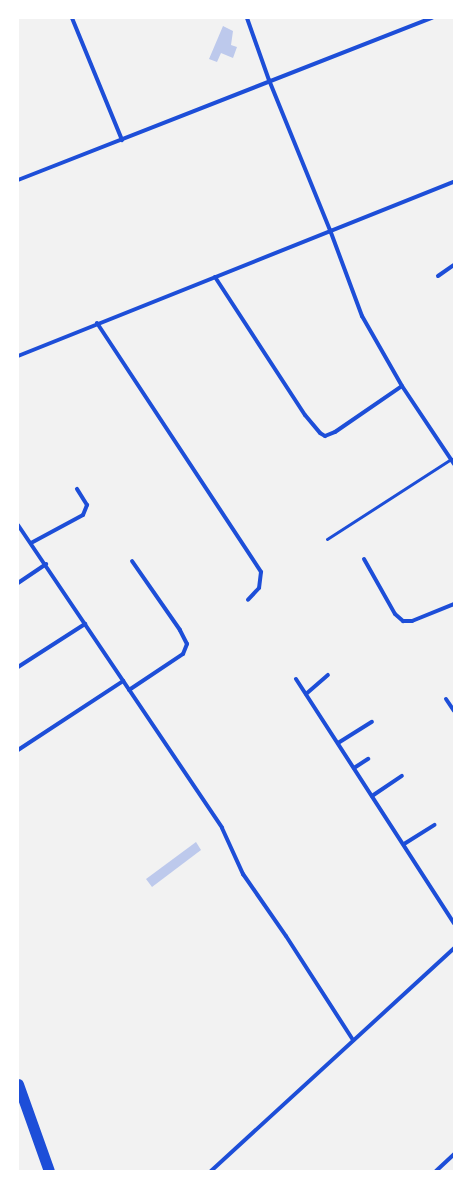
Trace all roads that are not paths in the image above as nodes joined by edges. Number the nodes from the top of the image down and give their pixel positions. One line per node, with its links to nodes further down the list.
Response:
1 (72, 18): 5 (street)
2 (247, 18): 4 (street)
3 (432, 18): 4 (street)
4 (269, 80): 5 (street); 8 (street)
5 (122, 140): 6 (street)
6 (18, 180)
7 (454, 182): 8 (street)
8 (330, 230): 11 (street); 14 (street)
9 (454, 265): 10 (street)
10 (438, 276)
11 (215, 277): 12 (street); 14 (street)
12 (97, 323): 13 (street); 25 (street)
13 (18, 356)
14 (402, 386): 15 (street)
15 (451, 459): 16 (street); 19 (lane)
16 (454, 464)
17 (77, 488): 20 (street)
18 (18, 525): 20 (street)
19 (327, 539)
20 (31, 543): 23 (street)
21 (364, 559): 26 (street)
22 (132, 561): 32 (street)
23 (46, 564): 24 (street); 27 (street)
24 (18, 583)
25 (248, 600)
26 (454, 604)
27 (85, 624): 28 (street); 31 (street)
28 (18, 668)
29 (328, 675): 33 (street)
30 (296, 679): 33 (street)
31 (123, 681): 32 (street); 38 (street)
32 (129, 690): 47 (street)
33 (306, 694): 37 (street)
34 (446, 699): 35 (street)
35 (454, 711)
36 (372, 722): 37 (street)
37 (338, 743): 40 (street)
38 (18, 750)
39 (368, 759): 40 (street)
40 (354, 768): 42 (street)
41 (402, 776): 42 (street)
42 (372, 796): 44 (street)
43 (434, 825): 44 (street)
44 (404, 844): 45 (street)
45 (454, 922)
46 (454, 948): 47 (street)
47 (353, 1040): 51 (street)
48 (18, 1084): 50 (highway)
49 (454, 1154): 52 (street)
50 (49, 1171)
51 (211, 1171)
52 (436, 1171)

